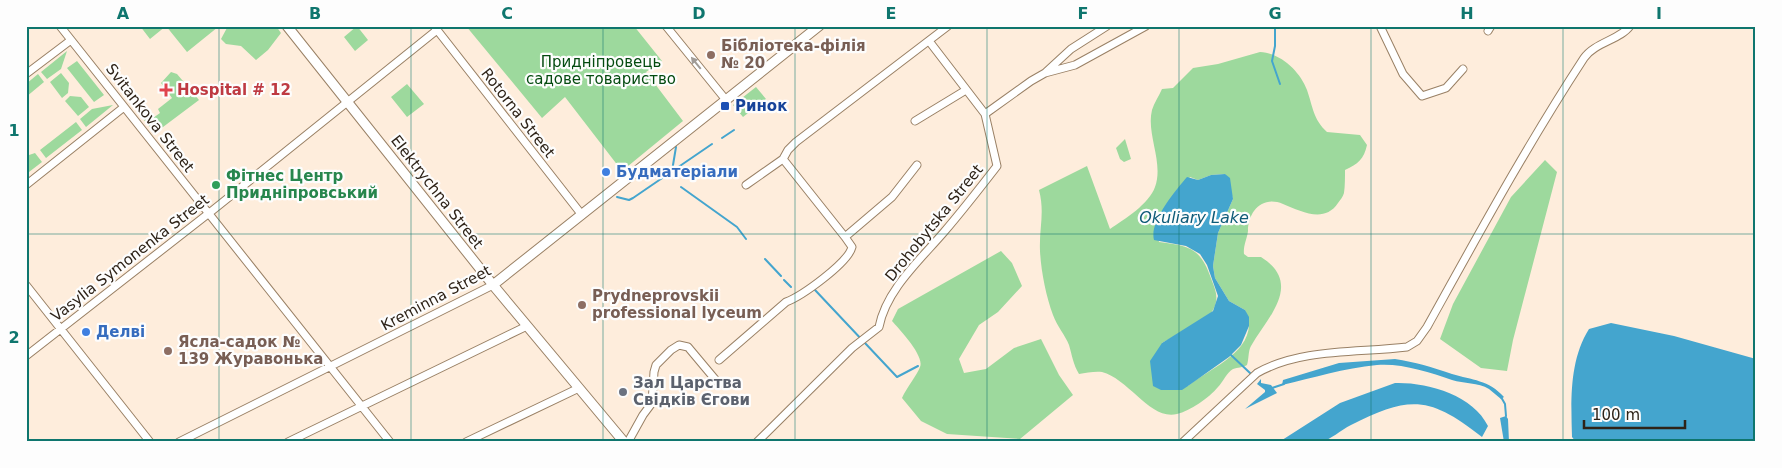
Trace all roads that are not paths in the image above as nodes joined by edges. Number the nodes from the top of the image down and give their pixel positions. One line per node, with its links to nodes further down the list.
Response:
1 (60, 26): 11 (street, Svitankova Street)
2 (287, 26): 18 (street, Elektrychna Street)
3 (666, 26): 17 (street, one-way to 3)
4 (819, 26): 17 (street, Kreminna Street)
5 (948, 26): 12 (street)
6 (1107, 26): 14 (street)
7 (1146, 26): 14 (street)
8 (1380, 26): 13 (street)
9 (1630, 26): 47 (street)
10 (435, 28): 18 (street, Vasylia Symonenka Street); 27 (street, Rotorna Street)
11 (71, 40): 15 (street); 19 (street, Svitankova Street)
12 (929, 41): 16 (street); 22 (street)
13 (1463, 68)
14 (1045, 73): 20 (street)
15 (26, 74)
16 (966, 90): 20 (street); 21 (street)
17 (726, 100): 27 (street, Kreminna Street)
18 (347, 102): 26 (street, Vasylia Symonenka Street); 29 (street, Elektrychna Street)
19 (124, 107): 24 (street); 26 (street, Svitankova Street)
20 (984, 114): 39 (street, Drohobytska Street)
21 (915, 121)
22 (783, 159): 25 (street); 28 (street)
23 (917, 165): 28 (street)
24 (26, 185)
25 (746, 185)
26 (208, 214): 32 (street, Vasylia Symonenka Street); 35 (street, Svitankova Street)
27 (582, 215): 29 (street, Kreminna Street)
28 (845, 238): 34 (street)
29 (493, 285): 31 (street, Elektrychna Street); 35 (street, Kreminna Street)
30 (26, 286): 32 (street)
31 (527, 326): 37 (street, Elektrychna Street); 38 (street)
32 (61, 329): 33 (street, Vasylia Symonenka Street); 40 (street)
33 (26, 356)
34 (719, 360)
35 (331, 367): 38 (street, Svitankova Street); 41 (street, Kreminna Street)
36 (719, 384): 46 (street)
37 (579, 388): 44 (street); 45 (street, Elektrychna Street)
38 (362, 406): 42 (street); 43 (street, Svitankova Street)
39 (757, 441)
40 (150, 442)
41 (179, 442)
42 (288, 442)
43 (390, 442)
44 (466, 442)
45 (624, 442)
46 (628, 442)
47 (1183, 442)

